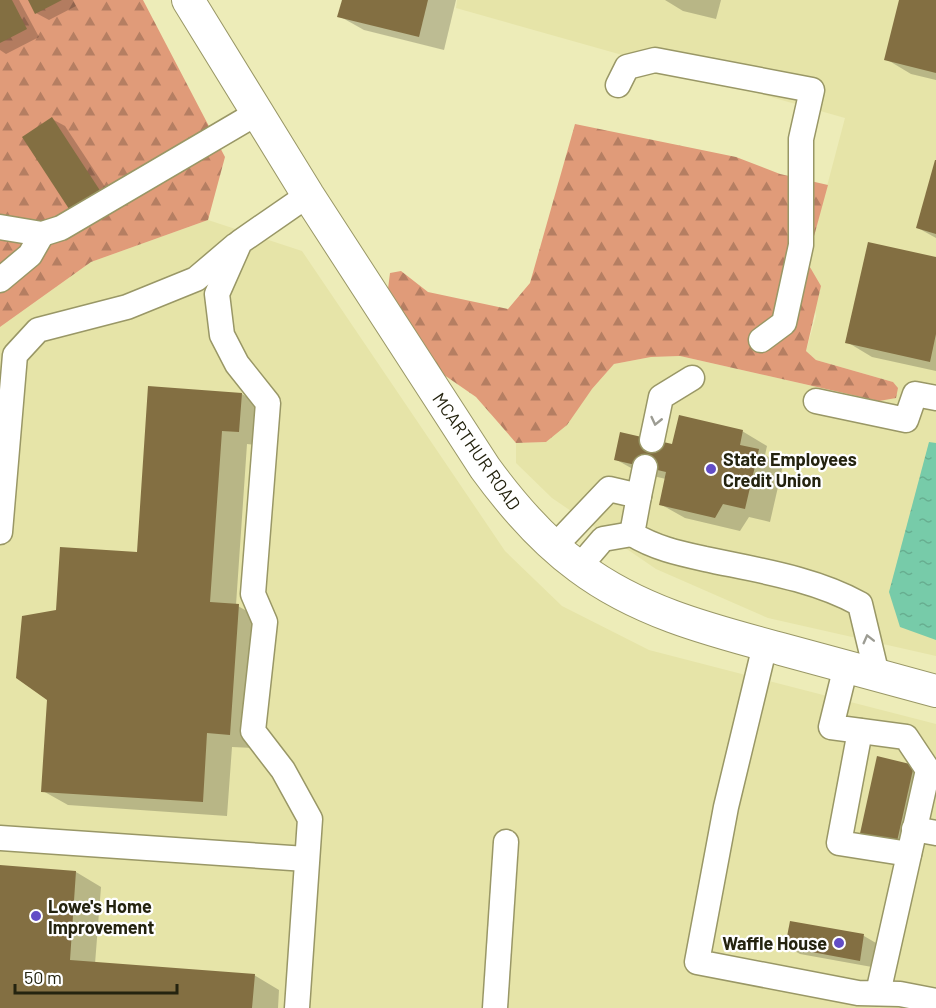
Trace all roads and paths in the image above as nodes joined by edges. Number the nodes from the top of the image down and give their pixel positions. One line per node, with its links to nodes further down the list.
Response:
1 (188, 0): 3 (main road, MCARTHUR ROAD)
2 (618, 84): 9 (lane)
3 (257, 113): 4 (main road, MCARTHUR ROAD); 6 (lane)
4 (308, 195): 7 (lane); 18 (main road, MCARTHUR ROAD)
5 (0, 227): 6 (lane)
6 (42, 234): 8 (lane)
7 (240, 242): 16 (lane); 29 (lane)
8 (0, 280)
9 (761, 340)
10 (692, 378): 13 (lane, one-way to 13)
11 (936, 398): 12 (lane)
12 (816, 401)
13 (652, 440)
14 (645, 467): 15 (lane)
15 (639, 496): 17 (lane); 18 (lane)
16 (0, 532)
17 (632, 534): 19 (lane); 22 (lane, one-way to 17)
18 (554, 547): 19 (main road, MCARTHUR ROAD)
19 (579, 567): 20 (main road, MCARTHUR ROAD)
20 (765, 645): 21 (main road, MCARTHUR ROAD); 30 (lane)
21 (846, 666): 22 (main road, MCARTHUR ROAD); 24 (lane)
22 (877, 675): 23 (main road, MCARTHUR ROAD)
23 (936, 691)
24 (860, 731): 25 (lane); 28 (lane)
25 (925, 831): 28 (lane)
26 (0, 838): 29 (lane)
27 (506, 842): 33 (lane)
28 (909, 854): 30 (lane)
29 (306, 859): 32 (lane)
30 (878, 993): 31 (lane)
31 (936, 1001)
32 (297, 1008)
33 (495, 1008)

